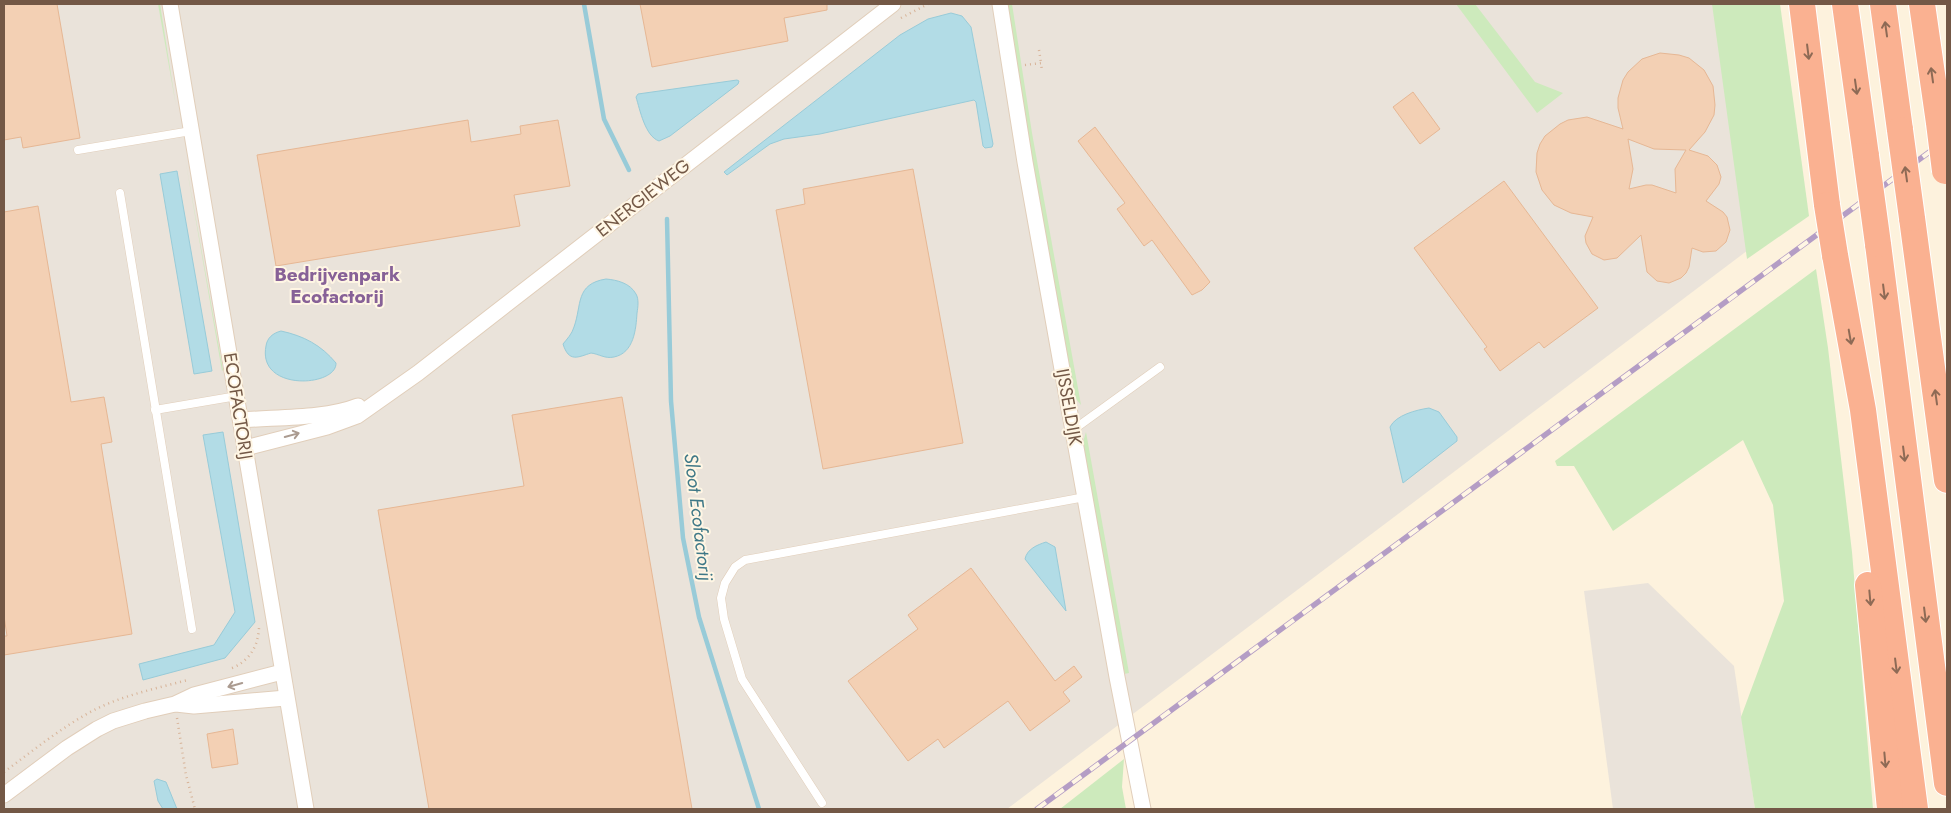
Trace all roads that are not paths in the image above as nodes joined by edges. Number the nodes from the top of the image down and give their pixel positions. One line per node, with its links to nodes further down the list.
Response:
1 (170, 4): 8 (street, ECOFACTORIJ)
2 (893, 4): 13 (street, ENERGIEWEG)
3 (1000, 4): 18 (street, IJSSELDIJK)
4 (1802, 4): 16 (highway, one-way to 16, bridge)
5 (1845, 4): 26 (highway, one-way to 26, bridge)
6 (1883, 4): 20 (highway, one-way to 6, bridge)
7 (1922, 4): 10 (highway, one-way to 7, bridge)
8 (191, 131): 9 (lane); 14 (street, ECOFACTORIJ)
9 (78, 150)
10 (1946, 179)
11 (120, 193): 15 (lane)
12 (1160, 367): 18 (lane)
13 (392, 392): 17 (street, ENERGIEWEG); 19 (street, ENERGIEWEG, one-way to 13)
14 (237, 396): 15 (lane); 17 (street, ECOFACTORIJ)
15 (155, 410): 22 (lane)
16 (1863, 410): 31 (highway, one-way to 31); 32 (highway, one-way to 32)
17 (241, 420): 19 (street, ECOFACTORIJ)
18 (1073, 430): 21 (street, IJSSELDIJK)
19 (245, 448): 23 (street, ECOFACTORIJ)
20 (1947, 480)
21 (1085, 497): 28 (lane); 30 (street, IJSSELDIJK)
22 (192, 629)
23 (282, 672): 24 (street, ECOFACTORIJ); 25 (street, one-way to 25)
24 (286, 698): 25 (street); 29 (street, ECOFACTORIJ)
25 (175, 704): 27 (street)
26 (1947, 783)
27 (4, 795)
28 (822, 803)
29 (306, 809)
30 (1143, 809)
31 (1890, 809)
32 (1915, 809)

